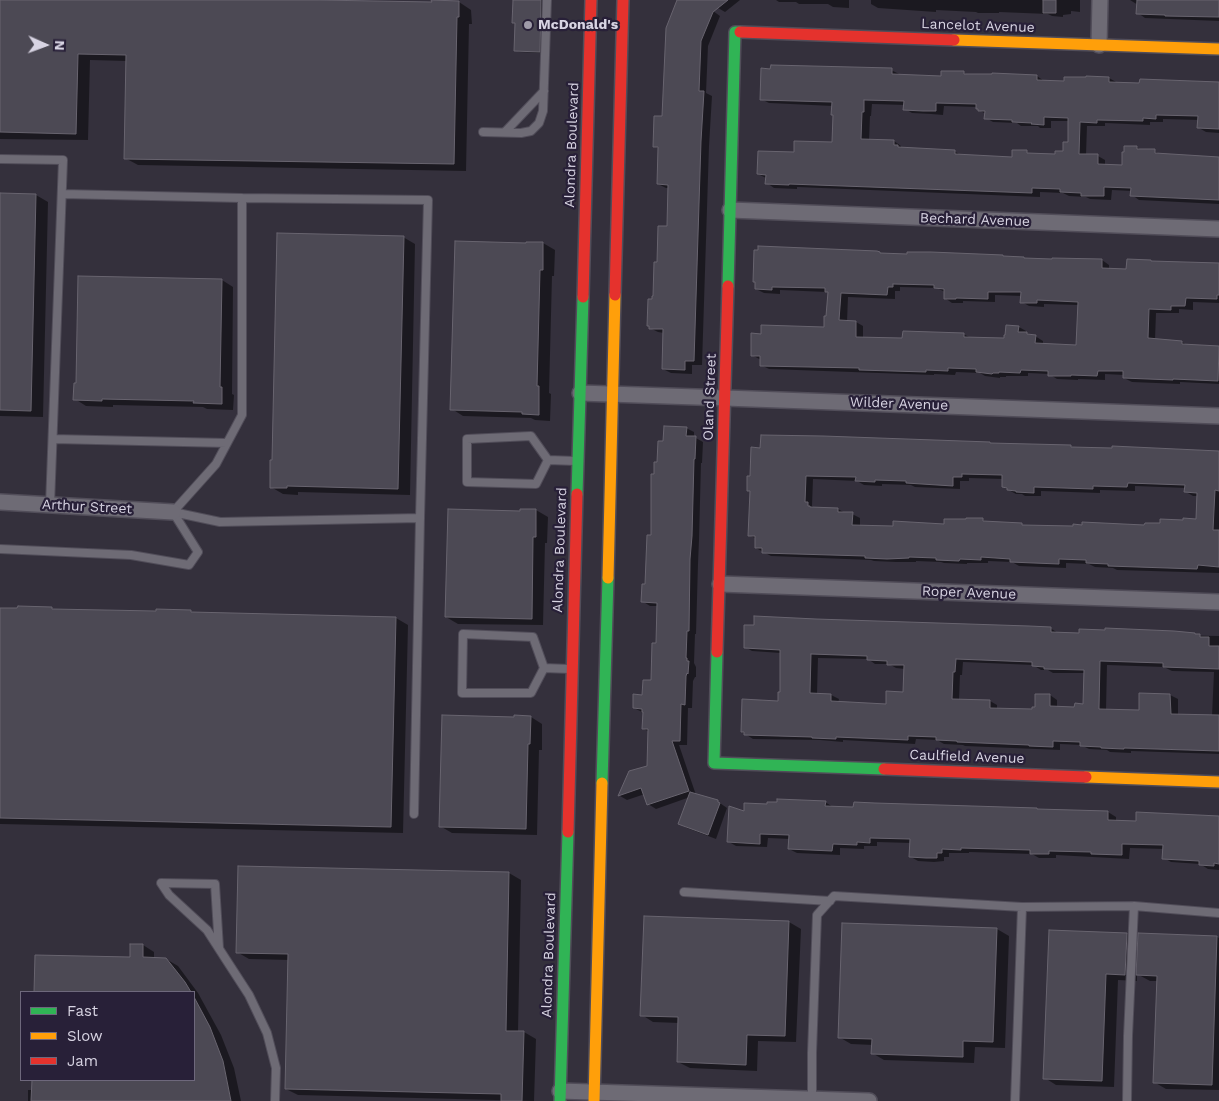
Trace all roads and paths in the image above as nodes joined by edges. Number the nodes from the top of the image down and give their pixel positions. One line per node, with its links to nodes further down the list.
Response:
1 (547, 0): 8 (lane)
2 (591, 0): 16 (main road, Alondra Boulevard)
3 (623, 0): 17 (main road)
4 (1100, 0): 6 (street)
5 (736, 32): 6 (main road, Lancelot Avenue); 14 (main road, Oland Street)
6 (1099, 45): 7 (main road, Lancelot Avenue)
7 (1219, 49)
8 (544, 91): 10 (lane); 10 (lane)
9 (484, 132): 10 (lane)
10 (505, 132)
11 (0, 159): 12 (lane)
12 (62, 194): 13 (lane); 20 (lane)
13 (242, 198): 21 (lane); 27 (lane)
14 (730, 210): 15 (street, Bechard Avenue); 18 (main road, Oland Street)
15 (1219, 229)
16 (580, 393): 17 (street, Wilder Avenue); 23 (main road, Alondra Boulevard)
17 (613, 395): 18 (street, Wilder Avenue); 43 (main road)
18 (725, 398): 19 (street, Wilder Avenue); 29 (main road, Oland Street)
19 (1219, 416)
20 (53, 439): 21 (lane); 25 (lane)
21 (227, 443): 26 (lane)
22 (548, 460): 22 (lane); 23 (lane)
23 (578, 461): 32 (main road, Alondra Boulevard)
24 (0, 502): 25 (street, Arthur Street)
25 (50, 504): 26 (street, Arthur Street)
26 (173, 512): 27 (lane); 28 (lane)
27 (420, 518): 35 (lane)
28 (0, 549)
29 (720, 584): 30 (street, Roper Avenue); 33 (main road, Oland Street)
30 (1219, 602)
31 (544, 668): 31 (lane); 32 (lane)
32 (572, 669): 42 (main road, Alondra Boulevard)
33 (714, 763): 34 (main road, Caulfield Avenue)
34 (1219, 782)
35 (414, 814)
36 (684, 892): 37 (lane)
37 (830, 901): 39 (lane); 45 (lane)
38 (1134, 906): 39 (lane); 40 (lane); 49 (lane)
39 (1022, 907): 48 (lane)
40 (1219, 913)
41 (219, 948): 41 (lane); 46 (lane)
42 (560, 1096): 43 (street)
43 (594, 1096): 44 (street)
44 (752, 1099): 45 (street)
45 (812, 1099): 47 (street)
46 (273, 1100)
47 (869, 1101)
48 (1015, 1101)
49 (1127, 1101)

